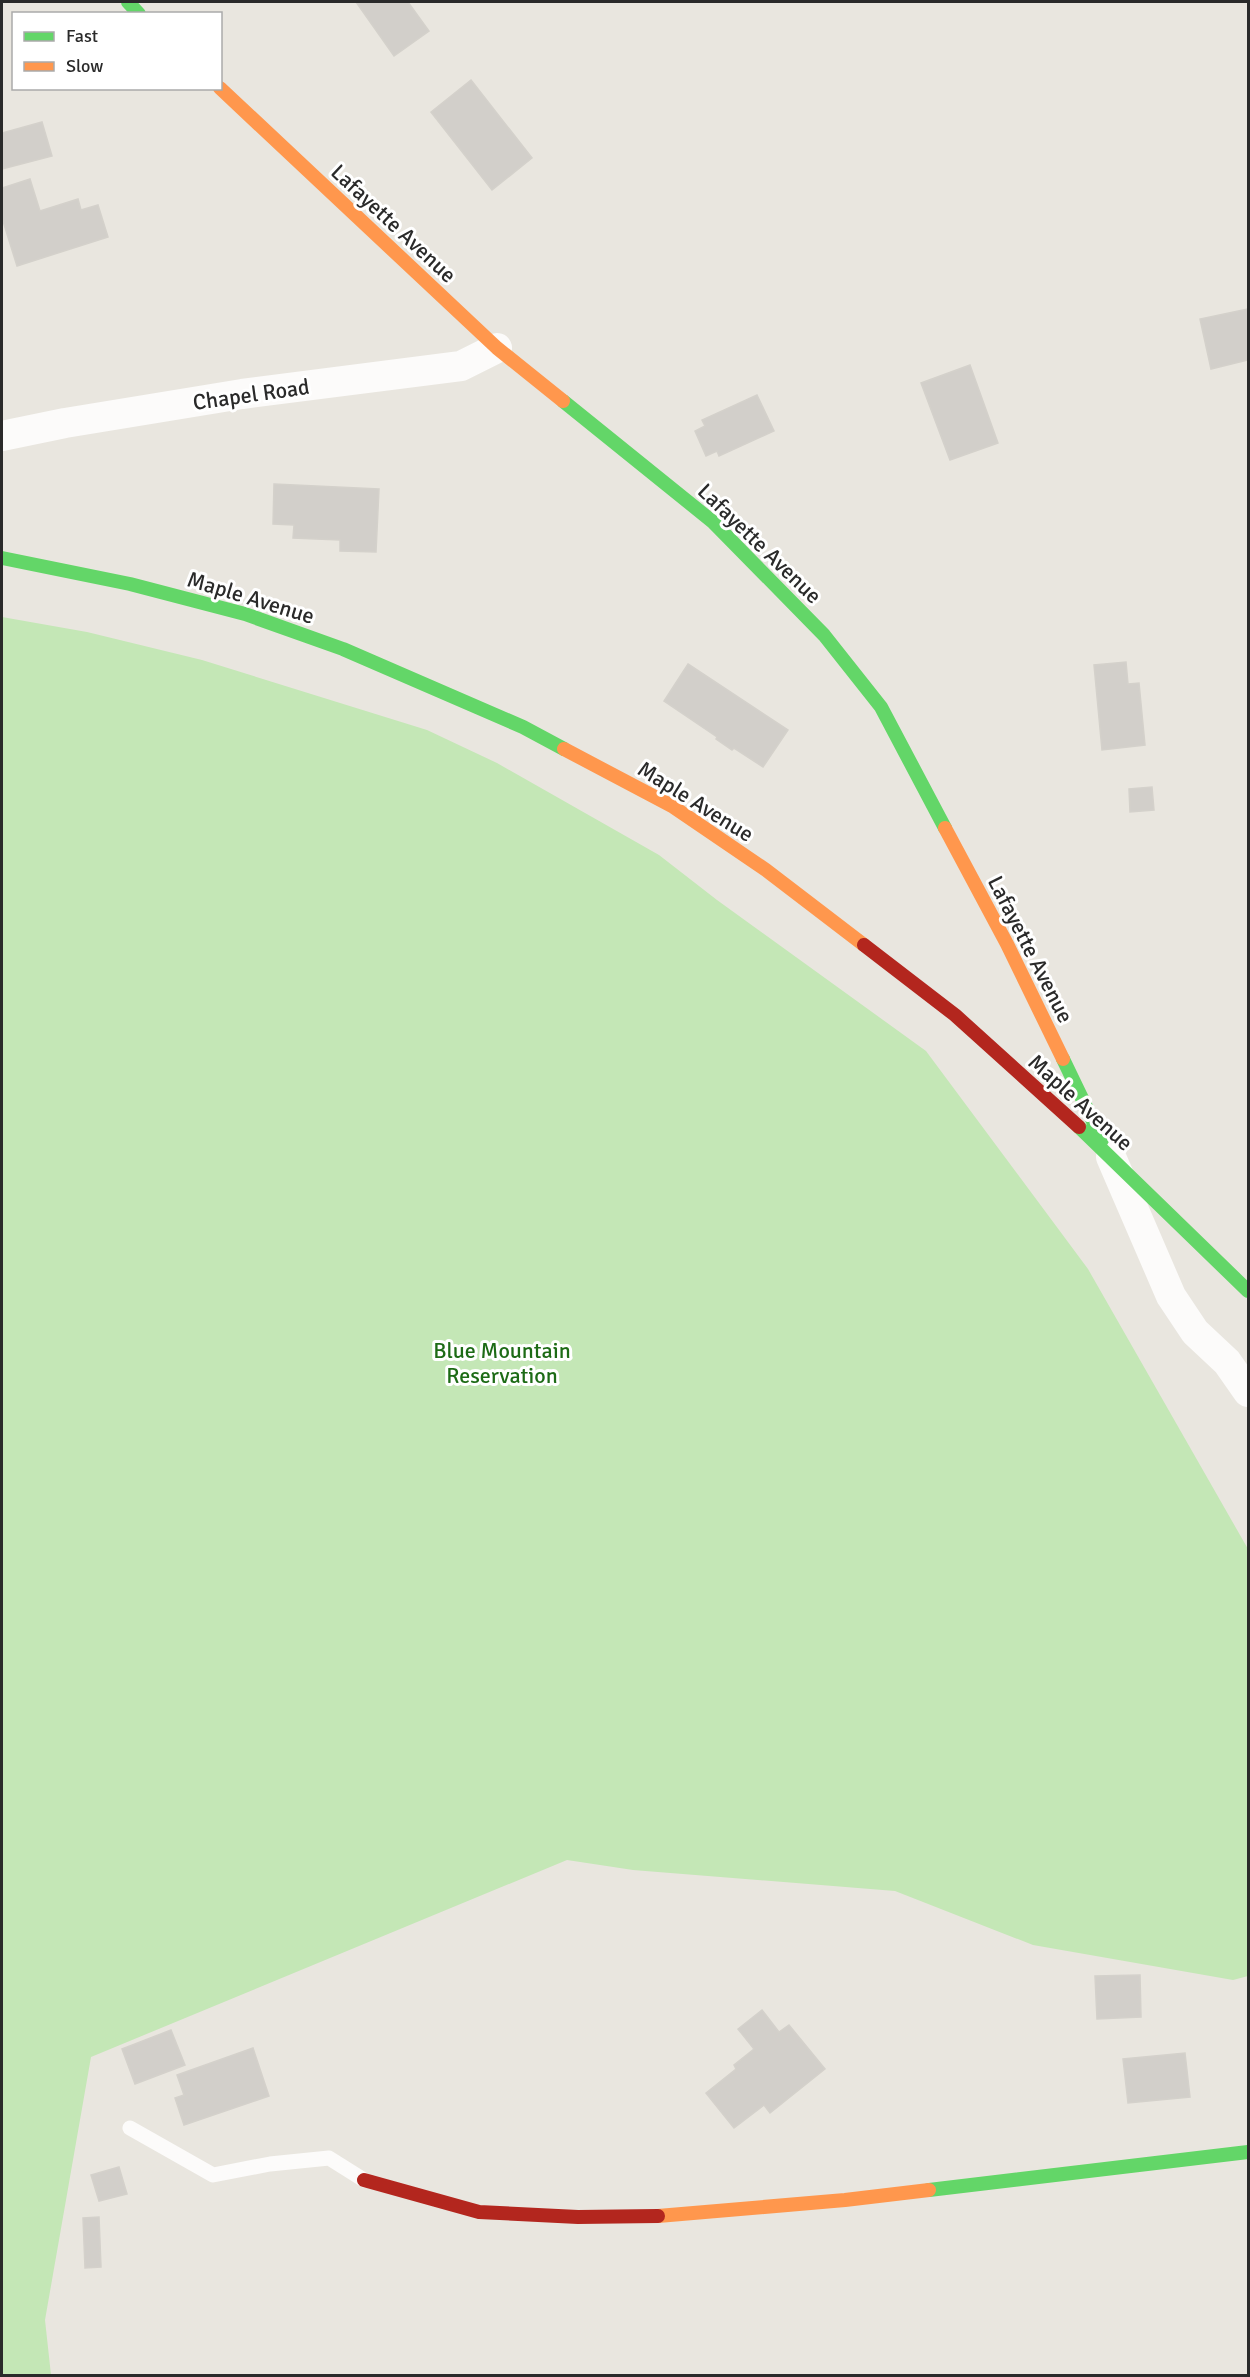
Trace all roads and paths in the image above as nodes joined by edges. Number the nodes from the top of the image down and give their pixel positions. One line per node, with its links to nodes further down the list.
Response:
1 (222, 90): 2 (street, Lafayette Avenue)
2 (498, 348): 3 (street, Chapel Road); 5 (street, Lafayette Avenue)
3 (2, 436)
4 (2, 558): 5 (street, Maple Avenue)
5 (1110, 1155): 6 (street, Maple Avenue); 7 (street)
6 (1248, 1291)
7 (1248, 1392)
8 (130, 2128): 10 (lane)
9 (1248, 2152): 10 (street)
10 (364, 2180)

